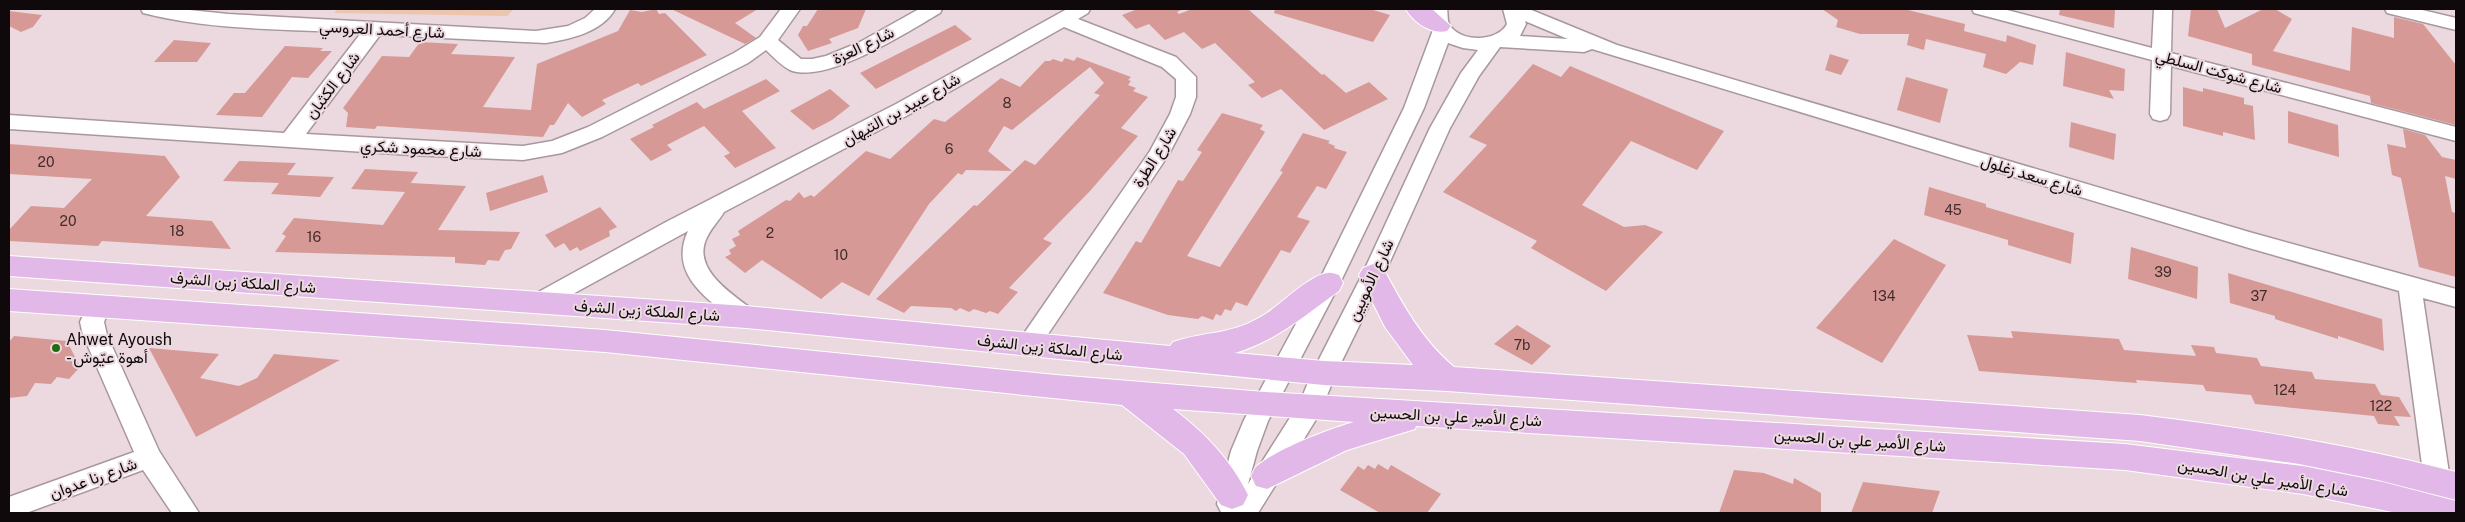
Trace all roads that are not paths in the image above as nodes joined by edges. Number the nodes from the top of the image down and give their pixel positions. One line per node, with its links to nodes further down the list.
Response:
1 (150, 9): 11 (street, شارع أحمد العروسي)
2 (606, 9): 15 (street, شارع أحمد العروسي)
3 (791, 9): 16 (street, شارع محمود شكري)
4 (933, 9): 16 (street, شارع العزة)
5 (1082, 9): 12 (street, شارع عبيد بن التيهان)
6 (1417, 9): 13 (main road)
7 (1512, 9): 17 (street, شارع الأمويين); 18 (street, شارع سعد زغلول)
8 (1981, 9): 19 (street, شارع شوكت السلطي)
9 (2163, 9): 19 (street)
10 (2394, 9): 14 (street)
11 (178, 11): 15 (street, شارع أحمد العروسي)
12 (1062, 19): 24 (street, شارع عبيد بن التيهان); 34 (street, شارع الطرة)
13 (1440, 21): 17 (street, شارع سعد زغلول); 27 (street)
14 (2456, 24)
15 (374, 29): 23 (street, شارع الكثبان)
16 (767, 40): 23 (street, شارع محمود شكري)
17 (1497, 42): 18 (street, شارع سعد زغلول); 26 (street, شارع الأمويين)
18 (1610, 48): 28 (street, شارع سعد زغلول)
19 (2162, 56): 20 (street); 22 (street, شارع شوكت السلطي)
20 (2160, 114)
21 (9, 122): 23 (street, شارع محمود شكري)
22 (2456, 134)
23 (290, 140)
24 (719, 206): 31 (street, شارع عبيد بن التيهان); 33 (street, شارع عبيد بن التيهان)
25 (9, 266): 31 (main road, شارع الملكة زين الشرف)
26 (1373, 275): 37 (street, شارع الأمويين); 38 (main road)
27 (1329, 283): 35 (main road); 36 (street)
28 (2410, 285): 29 (street, شارع سعد زغلول); 45 (street)
29 (2456, 298)
30 (9, 300): 32 (main road, شارع الملكة زين الشرف)
31 (541, 301): 33 (main road, شارع الملكة زين الشرف)
32 (98, 307): 39 (main road, شارع الملكة زين الشرف); 43 (street)
33 (746, 317): 34 (main road, شارع الملكة زين الشرف)
34 (1028, 345): 35 (main road, شارع الملكة زين الشرف)
35 (1136, 356): 36 (main road, شارع الملكة زين الشرف)
36 (1284, 369): 37 (main road, شارع الأمير علي بن الحسين); 40 (street)
37 (1324, 373): 38 (main road, شارع الأمير علي بن الحسين); 41 (street, شارع الأمويين)
38 (1447, 379): 45 (main road, شارع الأمير علي بن الحسين)
39 (1127, 392): 40 (main road, شارع الملكة زين الشرف); 46 (main road)
40 (1266, 404): 41 (main road, شارع الأمير علي بن الحسين); 46 (street)
41 (1311, 406): 42 (main road, شارع الأمير علي بن الحسين); 44 (street, شارع الأمويين)
42 (1430, 413): 44 (main road); 49 (main road, شارع الأمير علي بن الحسين)
43 (148, 457): 47 (street, شارع رنا عدوان); 48 (street)
44 (1267, 476): 46 (street, شارع الأمويين)
45 (2447, 483)
46 (1235, 507)
47 (9, 508)
48 (186, 513)
49 (2450, 513)

